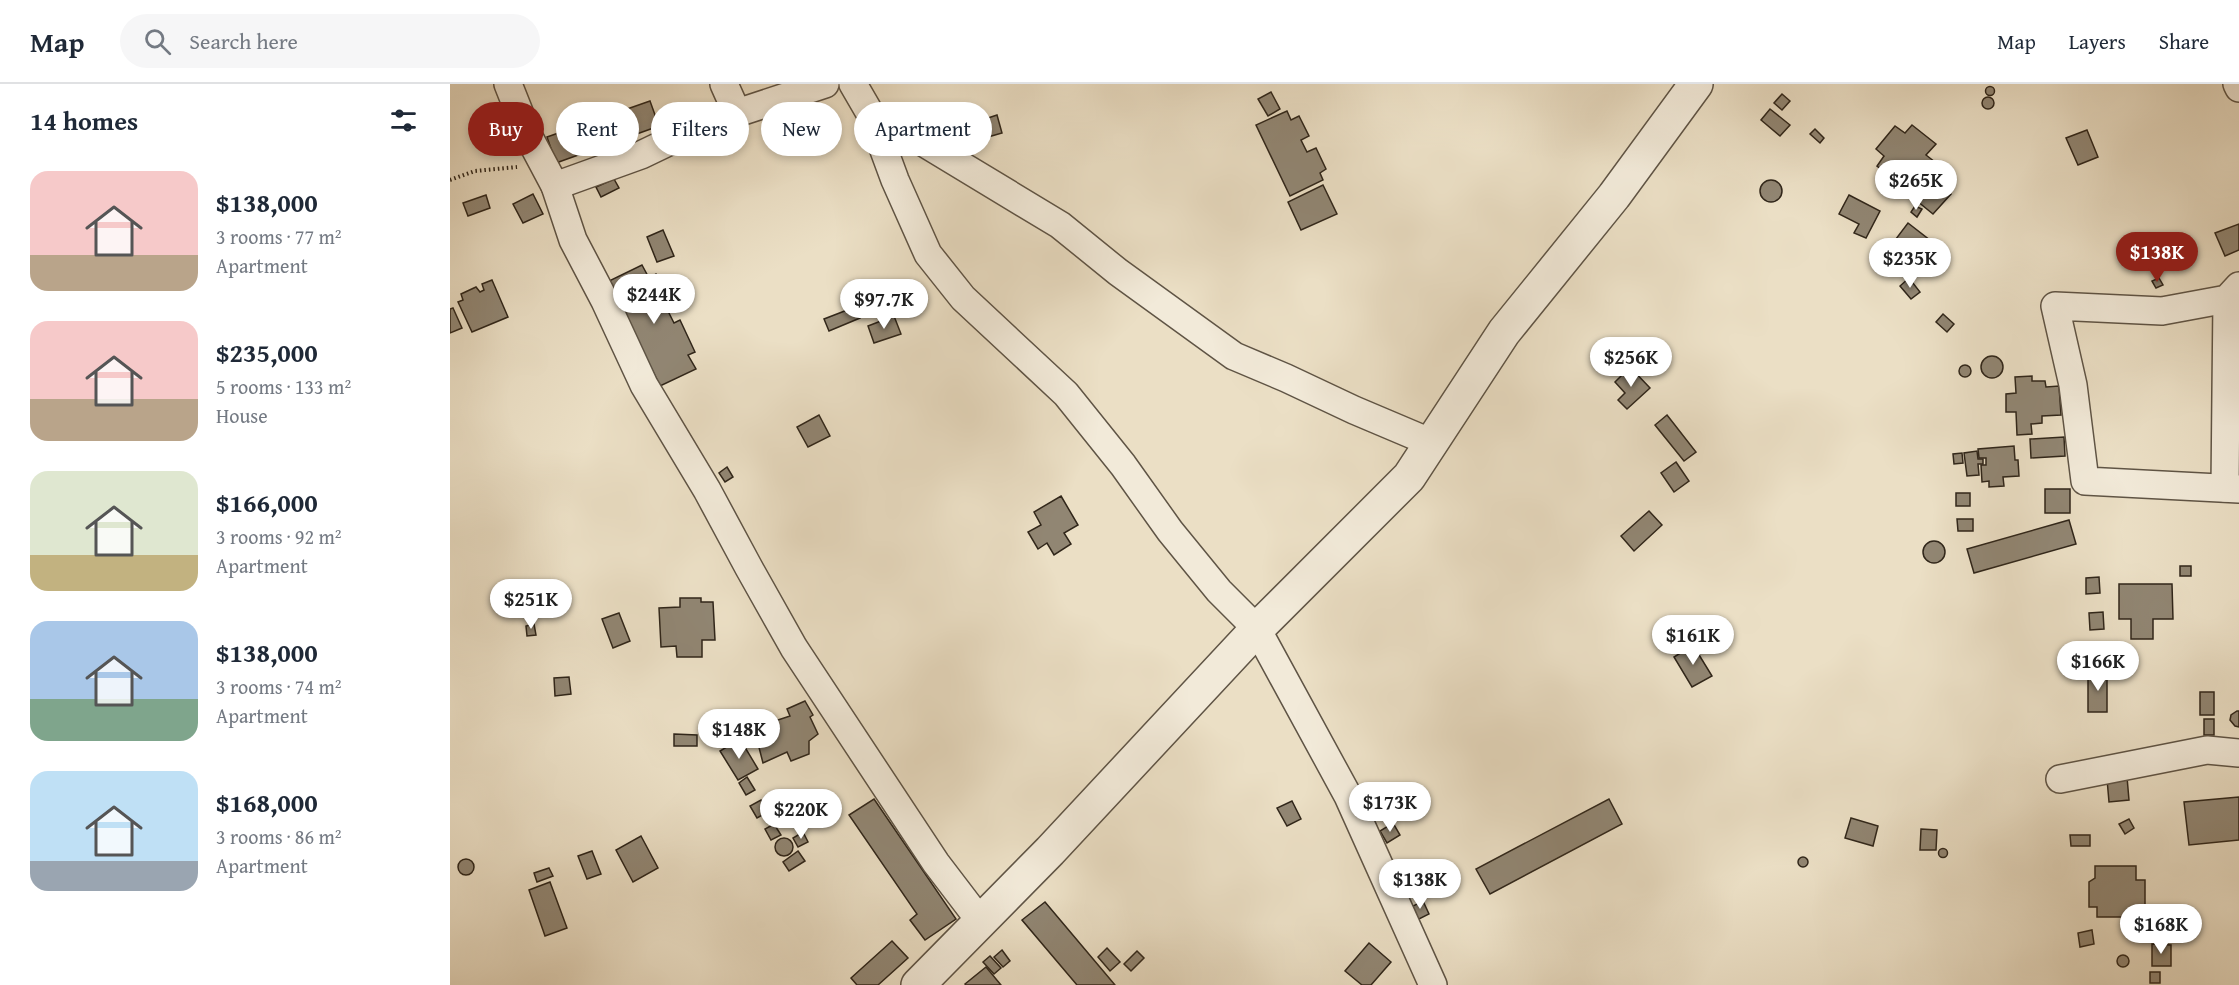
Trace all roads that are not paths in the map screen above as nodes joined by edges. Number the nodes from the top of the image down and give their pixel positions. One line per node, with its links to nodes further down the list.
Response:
1 (508, 84): 14 (street)
2 (724, 84): 8 (street)
3 (825, 84): 10 (street)
4 (853, 84): 9 (street)
5 (1696, 84): 16 (street)
6 (2237, 84): 7 (street)
7 (2239, 88)
8 (732, 102)
9 (863, 102)
10 (749, 109)
11 (651, 150): 14 (street)
12 (886, 156): 18 (street)
13 (946, 156): 16 (street)
14 (549, 175): 21 (street)
15 (2233, 293): 17 (street); 17 (street)
16 (1431, 443): 18 (street)
17 (2232, 488)
18 (1257, 629): 21 (street); 23 (street)
19 (2239, 753): 20 (street)
20 (2060, 779)
21 (981, 922): 22 (street)
22 (918, 985)
23 (1433, 985)

